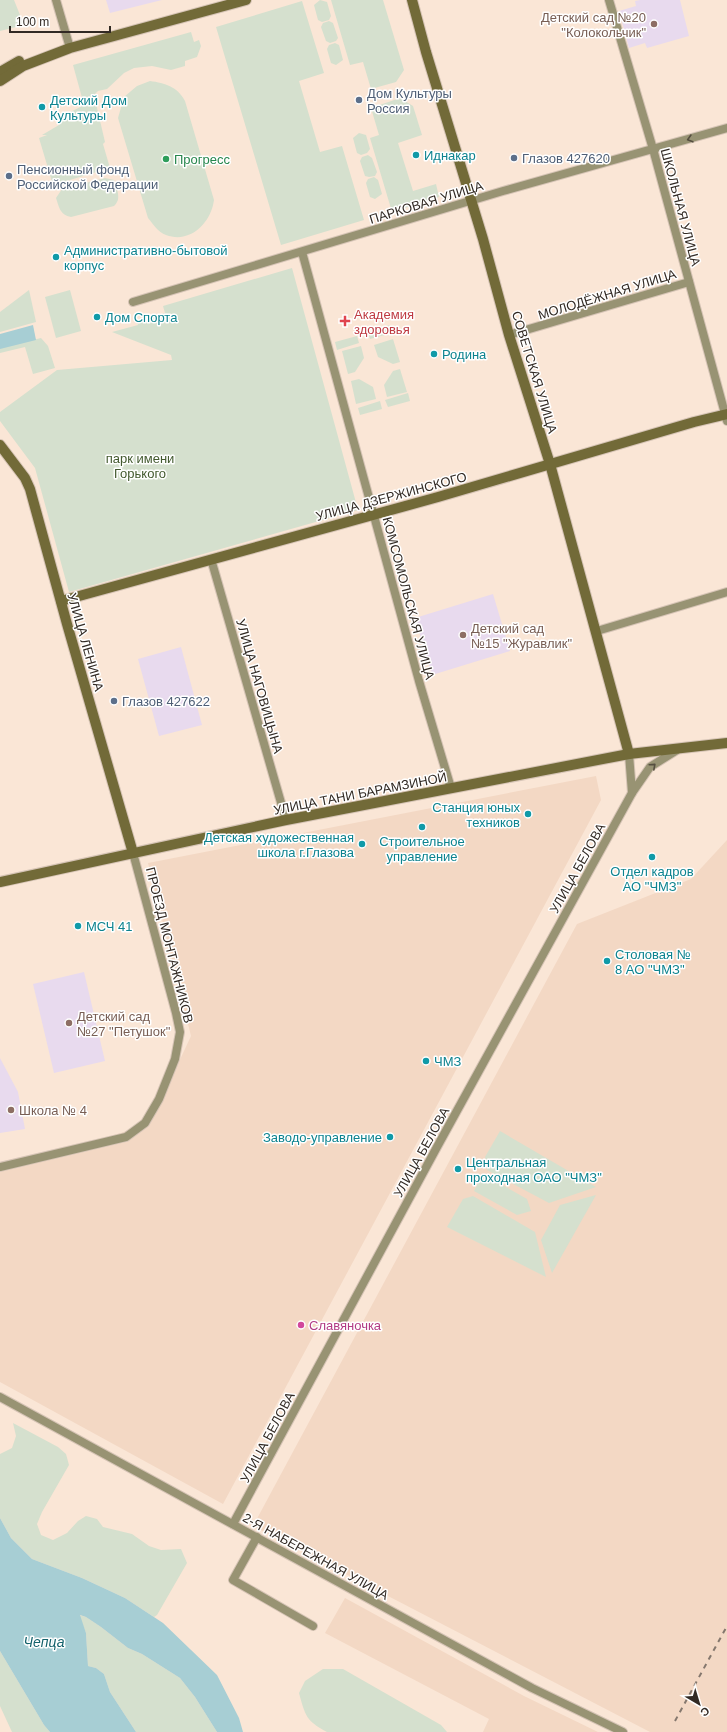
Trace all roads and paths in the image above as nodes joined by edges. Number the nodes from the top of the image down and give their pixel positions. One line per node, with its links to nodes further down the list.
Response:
1 (56, 0): 6 (street)
2 (246, 0): 5 (street)
3 (412, 0): 11 (street, СОВЕТСКАЯ УЛИЦА)
4 (609, 0): 10 (street, ШКОЛЬНАЯ УЛИЦА)
5 (227, 2): 6 (street)
6 (70, 46): 7 (street); 8 (street)
7 (0, 72)
8 (0, 81)
9 (727, 128): 10 (street, ПАРКОВАЯ УЛИЦА, one-way to 10)
10 (653, 149): 11 (street, ПАРКОВАЯ УЛИЦА); 13 (street, ШКОЛЬНАЯ УЛИЦА)
11 (471, 201): 12 (street, ПАРКОВАЯ УЛИЦА); 15 (street, СОВЕТСКАЯ УЛИЦА)
12 (302, 252): 14 (street, ПАРКОВАЯ УЛИЦА); 19 (street, КОМСОМОЛЬСКАЯ УЛИЦА)
13 (689, 282): 15 (street, МОЛОДЁЖНАЯ УЛИЦА); 16 (street, ШКОЛЬНАЯ УЛИЦА)
14 (133, 302)
15 (509, 335): 18 (street, СОВЕТСКАЯ УЛИЦА)
16 (726, 417): 18 (street, УЛИЦА ДЗЕРЖИНСКОГО)
17 (0, 445): 22 (street, УЛИЦА ЛЕНИНА)
18 (550, 464): 19 (street, УЛИЦА ДЗЕРЖИНСКОГО); 23 (street, СОВЕТСКАЯ УЛИЦА)
19 (374, 514): 20 (street, УЛИЦА ДЗЕРЖИНСКОГО); 27 (street, КОМСОМОЛЬСКАЯ УЛИЦА)
20 (211, 559): 22 (street, УЛИЦА ДЗЕРЖИНСКОГО); 29 (street, УЛИЦА НАГОВИЦЫНА)
21 (727, 592): 23 (street)
22 (61, 601): 30 (street, УЛИЦА ЛЕНИНА)
23 (597, 631): 26 (street, СОВЕТСКАЯ УЛИЦА)
24 (727, 743): 25 (street, УЛИЦА ТАНИ БАРАМЗИНОЙ)
25 (682, 747): 26 (street, УЛИЦА ТАНИ БАРАМЗИНОЙ); 28 (street, УЛИЦА БЕЛОВА, one-way to 25)
26 (629, 754): 27 (street, УЛИЦА ТАНИ БАРАМЗИНОЙ); 28 (street)
27 (451, 788): 29 (street, УЛИЦА ТАНИ БАРАМЗИНОЙ)
28 (632, 793): 34 (street, УЛИЦА БЕЛОВА)
29 (286, 820): 30 (street, УЛИЦА ТАНИ БАРАМЗИНОЙ)
30 (133, 853): 31 (street, УЛИЦА ТАНИ БАРАМЗИНОЙ); 32 (street, ПРОЕЗД МОНТАЖНИКОВ)
31 (0, 882)
32 (0, 1166)
33 (0, 1397): 34 (street, 2-Я НАБЕРЕЖНАЯ УЛИЦА)
34 (233, 1524): 35 (street, 2-Я НАБЕРЕЖНАЯ УЛИЦА)
35 (257, 1537): 36 (street); 37 (street, 2-Я НАБЕРЕЖНАЯ УЛИЦА)
36 (313, 1626)
37 (622, 1732)

